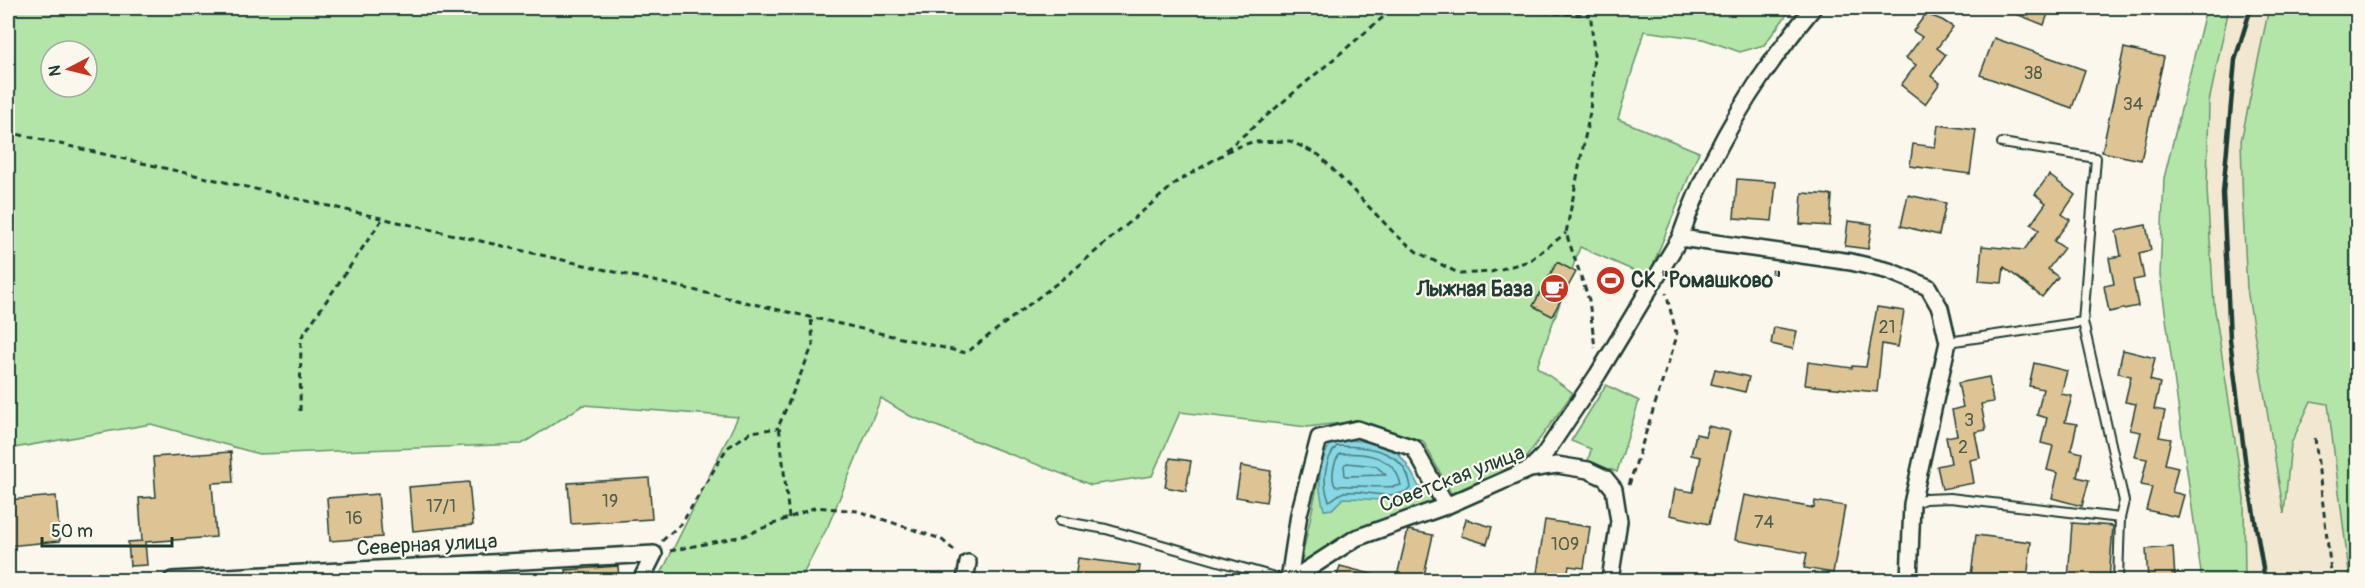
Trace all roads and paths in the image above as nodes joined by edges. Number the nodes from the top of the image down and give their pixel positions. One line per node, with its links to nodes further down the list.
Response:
1 (1394, 8): 8 (path)
2 (1460, 8): 5 (path)
3 (1590, 8): 5 (path)
4 (1813, 8): 11 (street)
5 (1591, 15): 10 (path)
6 (8, 132): 9 (path)
7 (2001, 142): 14 (lane)
8 (1218, 157): 10 (path); 13 (path)
9 (383, 218): 13 (path); 17 (path)
10 (1566, 232): 16 (path)
11 (1680, 238): 12 (street); 15 (street)
12 (1660, 272): 16 (street); 21 (path)
13 (811, 317): 18 (path)
14 (2083, 322): 15 (lane); 25 (lane)
15 (1948, 342): 22 (street)
16 (1598, 374): 20 (street)
17 (300, 411)
18 (779, 428): 24 (path); 27 (path)
19 (2315, 438): 36 (path)
20 (1530, 469): 23 (street, Советская улица); 33 (street, Советская улица)
21 (1628, 490)
22 (1912, 504): 25 (lane); 34 (street)
23 (1446, 506): 32 (street, Советская улица); 32 (street)
24 (789, 518): 27 (path); 28 (path)
25 (2120, 518): 35 (lane)
26 (1060, 521): 32 (lane)
27 (650, 554): 29 (street, Северная улица); 30 (street)
28 (968, 563): 31 (street)
29 (172, 580)
30 (641, 580)
31 (965, 580)
32 (1288, 580)
33 (1610, 580)
34 (1909, 580)
35 (2118, 580)
36 (2332, 580)

